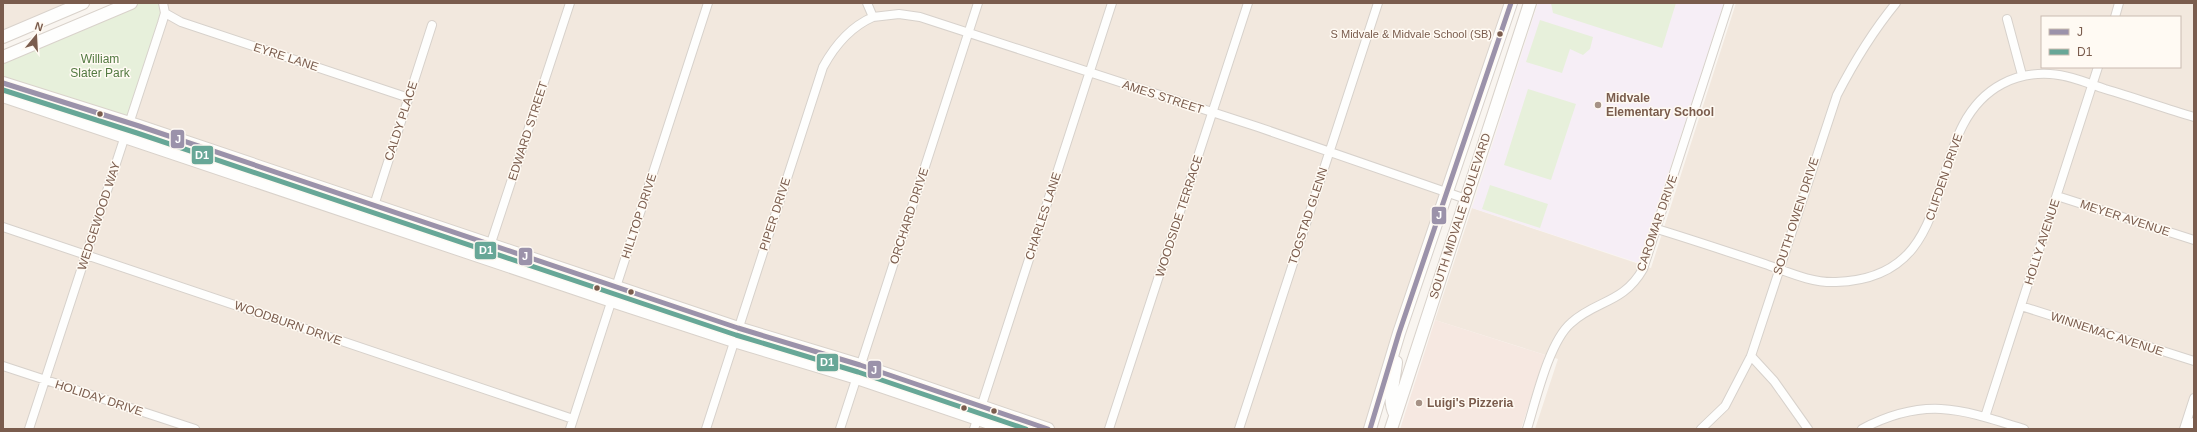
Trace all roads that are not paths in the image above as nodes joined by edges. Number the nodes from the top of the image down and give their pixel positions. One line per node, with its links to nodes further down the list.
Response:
1 (83, 3): 22 (street)
2 (132, 3): 23 (street)
3 (163, 3): 16 (street, WEDGEWOOD WAY)
4 (570, 3): 44 (street, EDWARD STREET)
5 (708, 3): 48 (street, HILLTOP DRIVE)
6 (867, 3): 18 (street)
7 (978, 3): 21 (street, ORCHARD DRIVE)
8 (1112, 3): 25 (street, CHARLES LANE)
9 (1248, 3): 31 (street, WOODSIDE TERRACE)
10 (1378, 3): 35 (street, TOGSTAD GLENN)
11 (1510, 3): 36 (street, SOUTH MIDVALE BOULEVARD)
12 (1530, 3): 38 (street, SOUTH MIDVALE BOULEVARD)
13 (1729, 3): 42 (street, CAROMAR DRIVE)
14 (1896, 3): 47 (street, SOUTH OWEN DRIVE)
15 (2119, 3): 17 (street)
16 (165, 13): 30 (street, EYRE LANE); 33 (street, WEDGEWOOD WAY)
17 (2115, 16)
18 (873, 17): 21 (street, AMES STREET); 51 (street, PIPER DRIVE)
19 (2007, 19): 26 (street)
20 (432, 25): 30 (street, CALDY PLACE)
21 (968, 33): 25 (street, AMES STREET); 56 (street, ORCHARD DRIVE)
22 (3, 37)
23 (3, 56)
24 (2098, 68): 28 (street, HOLLY AVENUE)
25 (1089, 73): 31 (street, AMES STREET); 61 (street, CHARLES LANE)
26 (2022, 75): 28 (street, CLIFDEN DRIVE); 47 (street, CLIFDEN DRIVE)
27 (3, 83): 33 (street)
28 (2093, 85): 32 (street, CLIFDEN DRIVE); 37 (street, HOLLY AVENUE)
29 (3, 96): 34 (street)
30 (409, 98): 39 (street, CALDY PLACE)
31 (1212, 113): 35 (street, AMES STREET); 74 (street, WOODSIDE TERRACE)
32 (2194, 117)
33 (129, 123): 34 (street, WEDGEWOOD WAY); 39 (street)
34 (125, 136): 40 (street); 45 (street, WEDGEWOOD WAY)
35 (1329, 152): 36 (street, AMES STREET); 75 (street, TOGSTAD GLENN)
36 (1448, 193): 38 (street, AMES STREET); 52 (street, SOUTH MIDVALE BOULEVARD)
37 (2056, 196): 43 (street, MEYER AVENUE); 50 (street, HOLLY AVENUE)
38 (1466, 199): 62 (street, SOUTH MIDVALE BOULEVARD)
39 (374, 205): 40 (street, CALDY PLACE); 44 (street)
40 (370, 218): 46 (street)
41 (3, 227): 45 (street, WOODBURN DRIVE)
42 (1657, 229): 47 (street, CLIFDEN DRIVE); 78 (street, CAROMAR DRIVE)
43 (2194, 240)
44 (490, 245): 46 (street, EDWARD STREET); 48 (street)
45 (87, 255): 59 (street, WEDGEWOOD WAY); 64 (street, WOODBURN DRIVE)
46 (486, 258): 49 (street)
47 (1779, 269): 54 (street, SOUTH OWEN DRIVE)
48 (616, 286): 49 (street, HILLTOP DRIVE); 51 (street)
49 (612, 301): 53 (street); 64 (street, HILLTOP DRIVE)
50 (2021, 306): 55 (street, WINNEMAC AVENUE); 63 (street, HOLLY AVENUE)
51 (738, 328): 53 (street, PIPER DRIVE); 56 (street)
52 (1399, 333): 62 (street); 76 (street, SOUTH MIDVALE BOULEVARD)
53 (734, 341): 58 (street); 70 (street, PIPER DRIVE)
54 (1750, 356): 79 (street, SOUTH OWEN DRIVE); 80 (street)
55 (2194, 362)
56 (860, 365): 58 (street, ORCHARD DRIVE); 61 (street)
57 (3, 366): 59 (street, HOLIDAY DRIVE)
58 (857, 378): 66 (street); 71 (street, ORCHARD DRIVE)
59 (46, 382): 67 (street, WEDGEWOOD WAY); 68 (street, HOLIDAY DRIVE)
60 (2194, 398): 83 (street)
61 (981, 406): 66 (street, CHARLES LANE); 73 (street)
62 (1395, 414): 77 (street, SOUTH MIDVALE BOULEVARD)
63 (1985, 417): 81 (street); 82 (street)
64 (573, 419): 69 (street, HILLTOP DRIVE)
65 (2194, 422): 84 (street)
66 (976, 424): 72 (street)
67 (29, 429)
68 (195, 429)
69 (570, 429)
70 (706, 429)
71 (840, 429)
72 (1007, 429)
73 (1048, 429)
74 (1109, 429)
75 (1239, 429)
76 (1370, 429)
77 (1390, 429)
78 (1527, 429)
79 (1701, 429)
80 (1808, 429)
81 (1862, 429)
82 (2024, 429)
83 (2184, 429)
84 (2192, 429)

